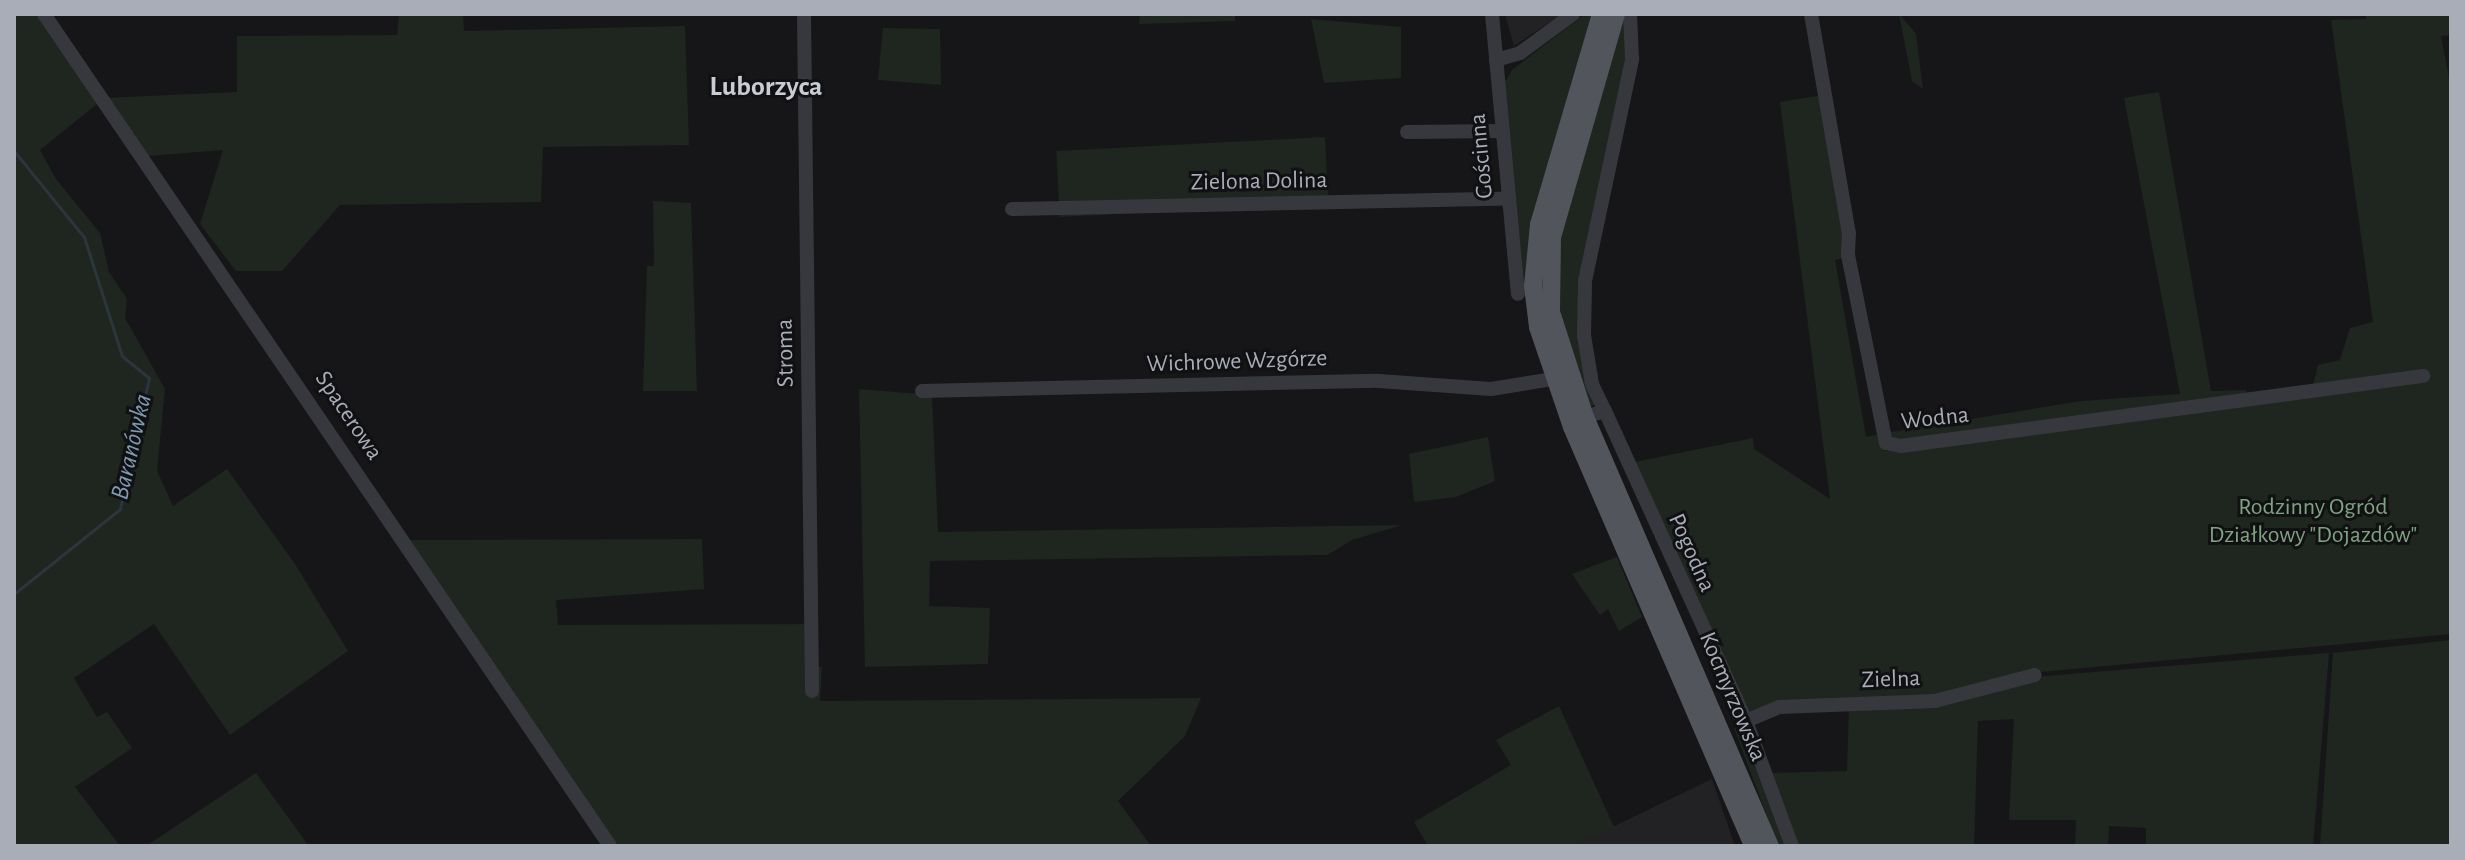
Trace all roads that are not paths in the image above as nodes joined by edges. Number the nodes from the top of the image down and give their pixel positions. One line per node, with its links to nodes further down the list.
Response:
1 (44, 14): 24 (street, Spacerowa)
2 (804, 14): 22 (street, Stroma)
3 (1492, 14): 9 (street, Gościnna)
4 (1573, 14): 9 (street)
5 (1601, 14): 16 (main road)
6 (1616, 14): 19 (main road)
7 (1630, 14): 18 (street, Pogodna)
8 (1811, 14): 15 (street, Wodna)
9 (1496, 60): 10 (street, Gościnna)
10 (1501, 131): 11 (street); 12 (street, Gościnna)
11 (1407, 132)
12 (1508, 199): 13 (street, Zielona Dolina); 14 (street, Gościnna)
13 (1012, 209)
14 (1518, 294)
15 (2423, 376)
16 (1553, 379): 17 (street, Wichrowe Wzgórze); 20 (main road)
17 (922, 391)
18 (1605, 411): 19 (street); 23 (street, Pogodna)
19 (1585, 417): 20 (main road)
20 (1642, 569): 25 (main road, Kocmyrzowska); 26 (main road, Kocmyrzowska)
21 (2035, 675): 23 (street, Zielna)
22 (812, 691)
23 (1746, 721): 27 (street, Pogodna)
24 (610, 846)
25 (1753, 846)
26 (1770, 846)
27 (1792, 846)

